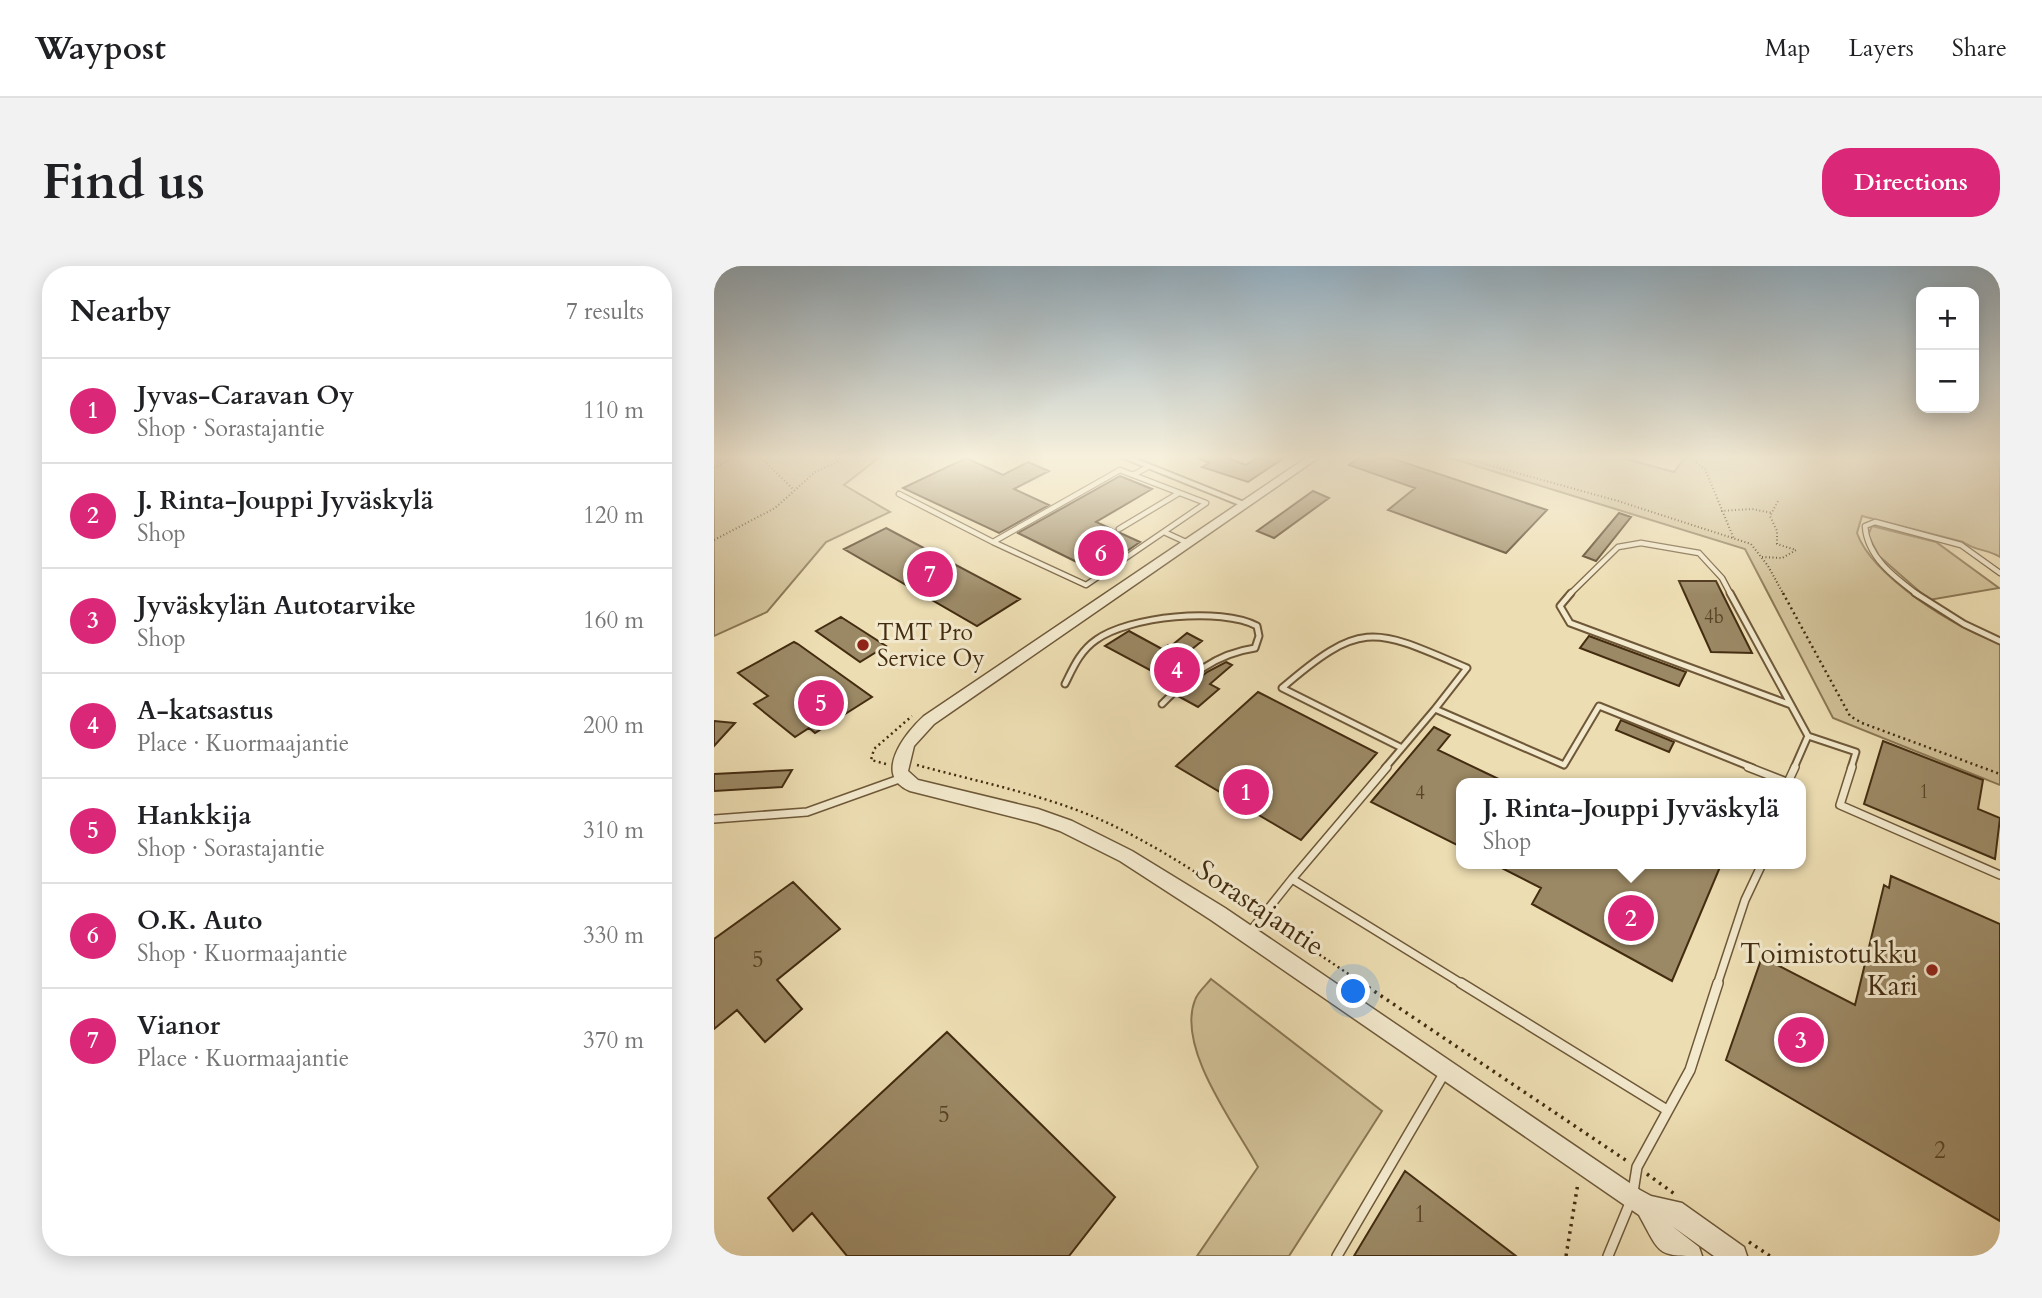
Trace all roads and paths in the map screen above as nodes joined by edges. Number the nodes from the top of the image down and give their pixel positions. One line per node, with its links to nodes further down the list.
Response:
1 (781, 502): 16 (path)
2 (915, 502): 17 (lane)
3 (1064, 502): 17 (lane)
4 (1164, 502): 13 (lane)
5 (1204, 502): 14 (lane)
6 (1240, 502): 10 (street)
7 (1248, 502): 10 (street)
8 (1718, 502): 11 (path)
9 (1777, 502): 12 (path)
10 (1245, 504): 18 (street)
11 (1721, 511): 12 (path); 15 (path)
12 (1772, 513): 19 (path)
13 (1119, 529)
14 (1164, 532): 17 (lane); 18 (lane)
15 (1734, 539)
16 (714, 540)
17 (993, 542)
18 (1188, 543): 26 (street)
19 (1762, 557)
20 (2000, 573): 21 (lane)
21 (2000, 640)
22 (1065, 684): 23 (lane)
23 (1163, 704)
24 (1791, 705): 24 (lane); 27 (lane)
25 (1435, 709): 28 (lane); 28 (lane); 30 (lane)
26 (923, 716): 29 (street); 29 (path)
27 (1808, 736): 31 (lane); 34 (lane)
28 (1402, 748): 35 (lane)
29 (902, 771): 32 (lane); 36 (path); 37 (street, Sorastajantie)
30 (1777, 778)
31 (1791, 778)
32 (714, 819)
33 (1760, 869): 39 (lane)
34 (2000, 875)
35 (1292, 879): 36 (lane); 39 (lane)
36 (1262, 917): 37 (lane); 41 (path)
37 (1248, 934): 38 (street, Sorastajantie)
38 (1446, 1070): 40 (street, Sorastajantie); 45 (lane)
39 (1667, 1110): 41 (lane)
40 (1586, 1166): 43 (street, Sorastajantie); 46 (path)
41 (1637, 1167): 42 (path); 43 (lane)
42 (1677, 1195)
43 (1639, 1203): 44 (street, Sorastajantie); 47 (lane); 48 (street, Sorastajantie)
44 (1742, 1249): 49 (path)
45 (1337, 1256)
46 (1566, 1256)
47 (1608, 1256)
48 (1690, 1256)
49 (1770, 1256)

